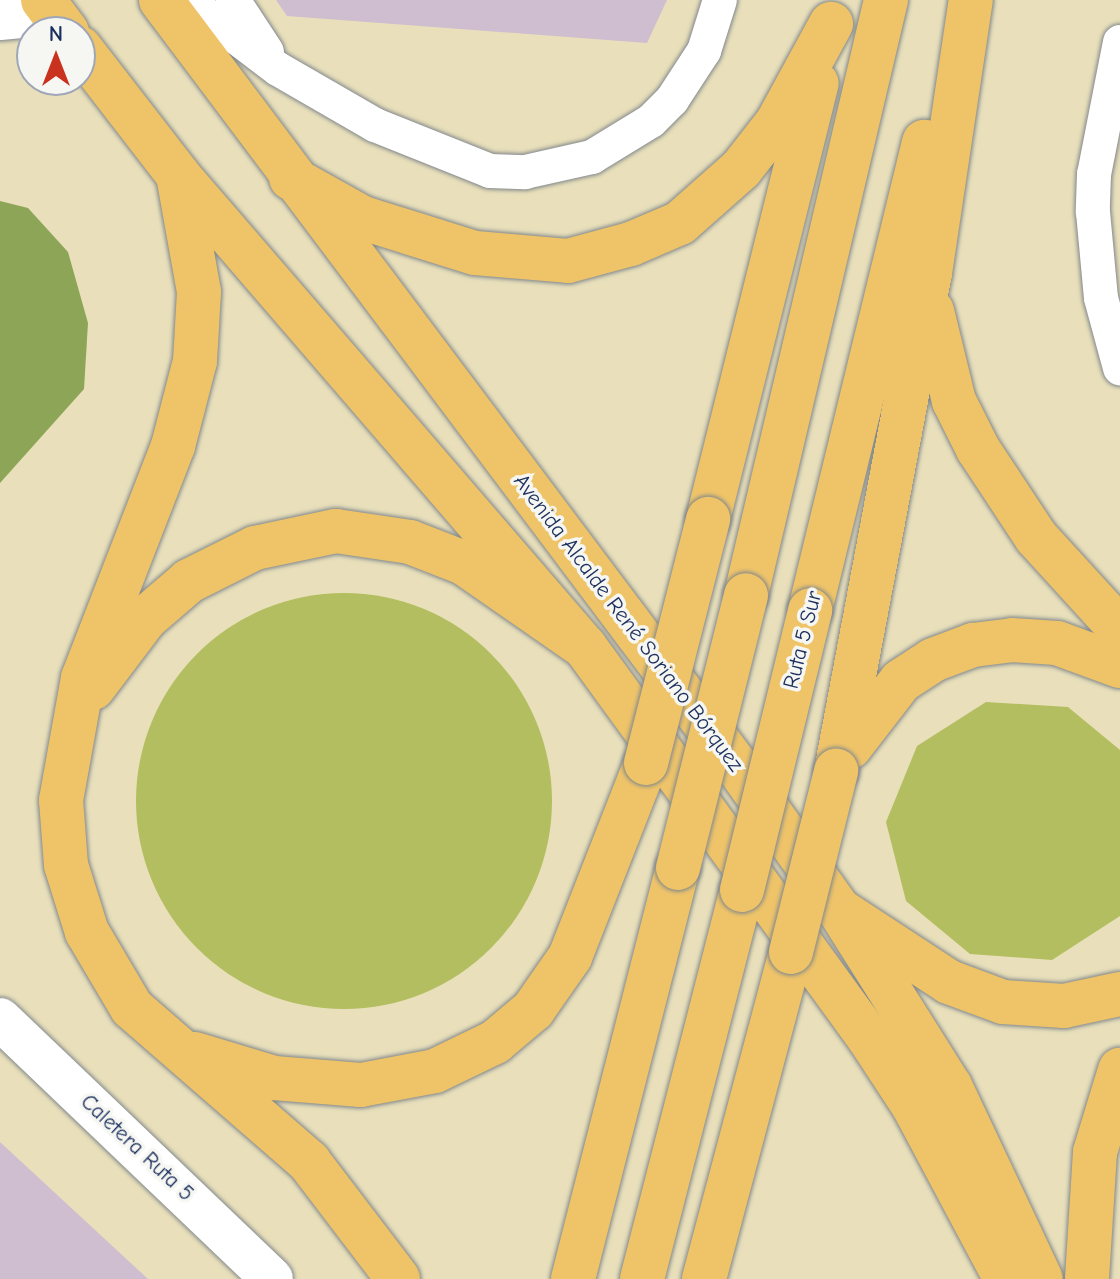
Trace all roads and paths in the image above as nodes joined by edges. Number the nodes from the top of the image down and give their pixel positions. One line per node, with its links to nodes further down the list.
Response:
1 (161, 0): 15 (main road, Avenida Alcalde René Soriano Bórquez)
2 (187, 0): 13 (street)
3 (233, 0): 13 (street)
4 (720, 0): 13 (street)
5 (886, 0): 30 (main road, bridge)
6 (958, 0): 31 (main road, Ruta 5 Sur, bridge)
7 (971, 0): 16 (main road)
8 (834, 12): 15 (main road); 26 (main road, bridge)
9 (55, 15): 10 (street)
10 (0, 19)
11 (1120, 42): 17 (street)
12 (96, 69): 14 (main road)
13 (278, 69)
14 (178, 175): 19 (main road); 21 (main road)
15 (291, 178): 23 (main road, Avenida Alcalde René Soriano Bórquez)
16 (930, 273): 18 (main road); 22 (main road)
17 (1120, 368)
18 (1120, 629)
19 (585, 647): 21 (main road); 33 (main road)
20 (1120, 666): 22 (main road)
21 (68, 741): 26 (main road)
22 (842, 760): 32 (main road, bridge)
23 (839, 910): 24 (main road); 34 (main road, Avenida Alcalde René Soriano Bórquez)
24 (1120, 994)
25 (0, 1019): 28 (street, Caletera Ruta 5)
26 (148, 1027): 29 (main road)
27 (1120, 1070): 35 (main road)
28 (272, 1279)
29 (398, 1279)
30 (573, 1279)
31 (642, 1279)
32 (704, 1279)
33 (1006, 1279)
34 (1041, 1279)
35 (1087, 1279)

